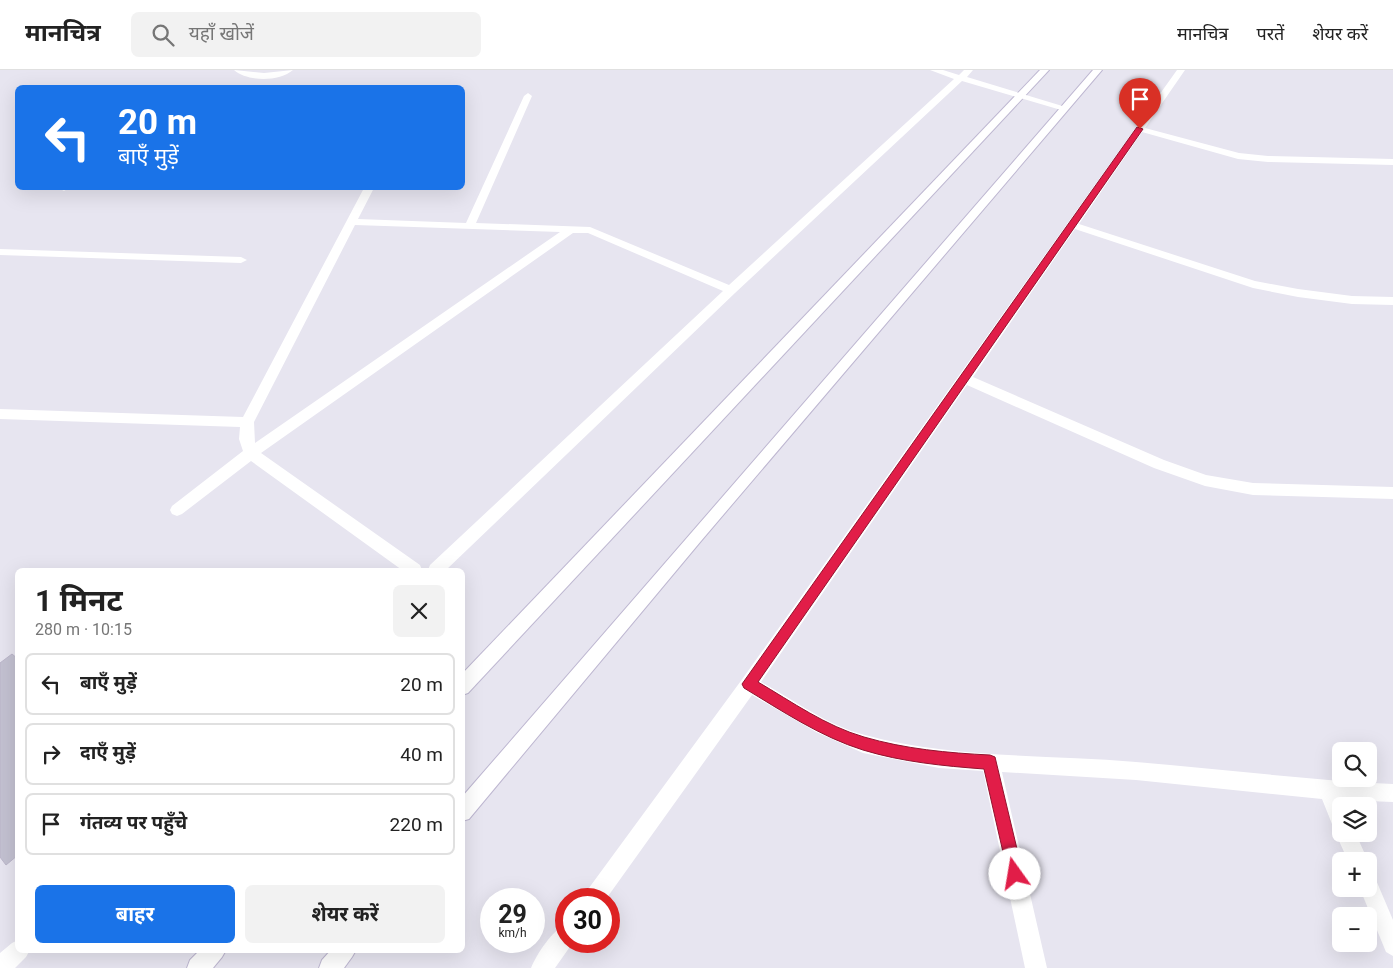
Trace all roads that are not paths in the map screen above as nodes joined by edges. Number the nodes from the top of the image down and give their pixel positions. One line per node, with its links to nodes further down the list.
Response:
1 (238, 70): 2 (street)
2 (289, 70)
3 (934, 70): 7 (street)
4 (1044, 70): 9 (street)
5 (1098, 70): 10 (street)
6 (1181, 70): 11 (street)
7 (965, 74): 9 (street); 20 (street)
8 (528, 96): 15 (street)
9 (1020, 96): 10 (street); 30 (street)
10 (1064, 108): 36 (street)
11 (1140, 129): 12 (street); 16 (street)
12 (1393, 162)
13 (368, 190): 14 (street)
14 (351, 222): 15 (street); 24 (street)
15 (470, 225): 17 (street)
16 (1072, 225): 21 (street); 22 (street)
17 (573, 228): 20 (street); 25 (street)
18 (0, 252): 19 (street)
19 (241, 260)
20 (731, 290): 29 (street)
21 (1393, 301)
22 (964, 378): 26 (street); 31 (street)
23 (0, 414): 24 (street)
24 (247, 422): 25 (street)
25 (251, 453): 27 (street); 28 (street)
26 (1393, 493)
27 (177, 510)
28 (411, 568)
29 (438, 568)
30 (465, 683)
31 (749, 684): 32 (street); 37 (street)
32 (990, 762): 33 (street); 48 (street)
33 (1328, 790): 34 (street); 35 (street)
34 (1393, 793)
35 (1332, 800)
36 (465, 808)
37 (601, 888)
38 (1373, 897): 39 (street)
39 (1393, 946)
40 (555, 950): 47 (street)
41 (16, 953): 44 (street)
42 (212, 953): 45 (street)
43 (342, 953): 46 (street)
44 (0, 967)
45 (198, 968)
46 (330, 968)
47 (542, 968)
48 (1036, 968)

